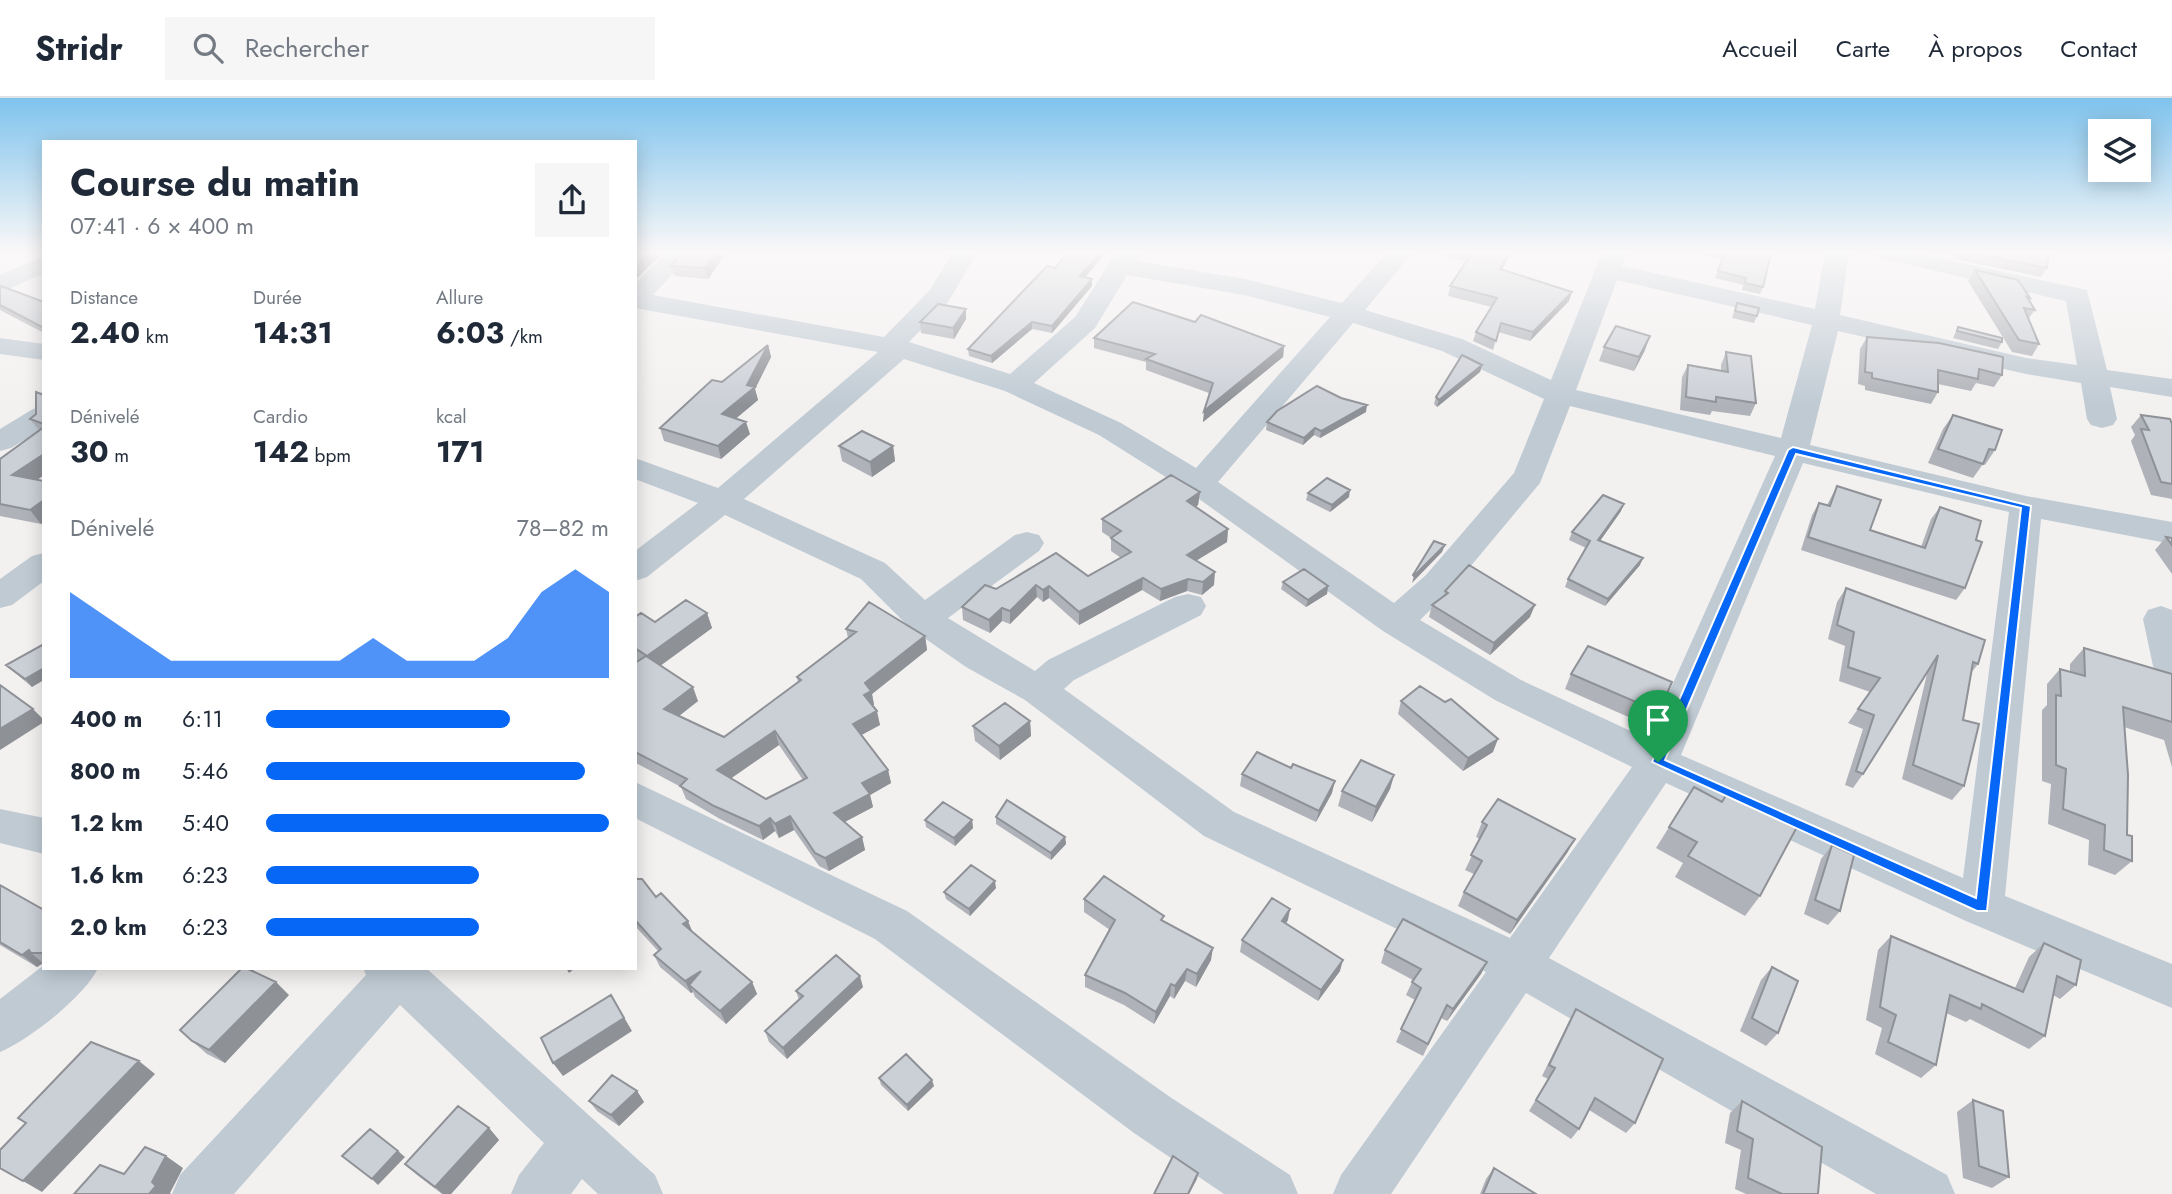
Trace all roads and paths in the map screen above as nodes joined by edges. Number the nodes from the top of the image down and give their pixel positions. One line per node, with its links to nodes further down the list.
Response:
1 (663, 304): 13 (street)
2 (932, 304): 13 (street)
3 (1096, 304): 16 (street)
4 (1313, 304): 10 (street)
5 (1356, 304): 10 (street)
6 (1594, 304): 18 (street)
7 (1770, 304): 11 (street)
8 (1827, 304): 11 (street)
9 (2080, 304): 15 (street)
10 (1348, 313): 18 (street); 24 (street)
11 (1825, 319): 15 (street); 22 (street)
12 (0, 346): 14 (street)
13 (895, 346): 16 (street); 25 (street)
14 (42, 352)
15 (2096, 374): 17 (street); 20 (street)
16 (1014, 385): 24 (street)
17 (2172, 388)
18 (1559, 395): 22 (street); 36 (street)
19 (42, 416): 21 (street)
20 (2102, 419)
21 (0, 442)
22 (1793, 450): 26 (street); 39 (street)
23 (637, 469): 25 (street)
24 (1199, 484): 36 (street)
25 (722, 501): 31 (street); 34 (street)
26 (2026, 506): 27 (street); 43 (street)
27 (2172, 534)
28 (1027, 543): 34 (street)
29 (0, 561): 30 (street)
30 (41, 566): 32 (street)
31 (637, 567)
32 (0, 596)
33 (1188, 606): 38 (street)
34 (923, 619): 38 (street)
35 (2161, 619): 37 (street)
36 (1396, 622): 39 (street)
37 (2172, 666)
38 (1038, 690): 44 (street)
39 (1658, 762): 43 (street); 44 (street)
40 (637, 800): 53 (street)
41 (0, 827): 42 (street)
42 (42, 836)
43 (1982, 907): 47 (street)
44 (1519, 965): 54 (street); 55 (street)
45 (72, 970): 48 (street)
46 (393, 970): 49 (street); 50 (street)
47 (2172, 986)
48 (0, 1028)
49 (577, 1142): 51 (street); 52 (street)
50 (199, 1194)
51 (538, 1194)
52 (636, 1194)
53 (1271, 1194)
54 (1360, 1194)
55 (1928, 1194)

